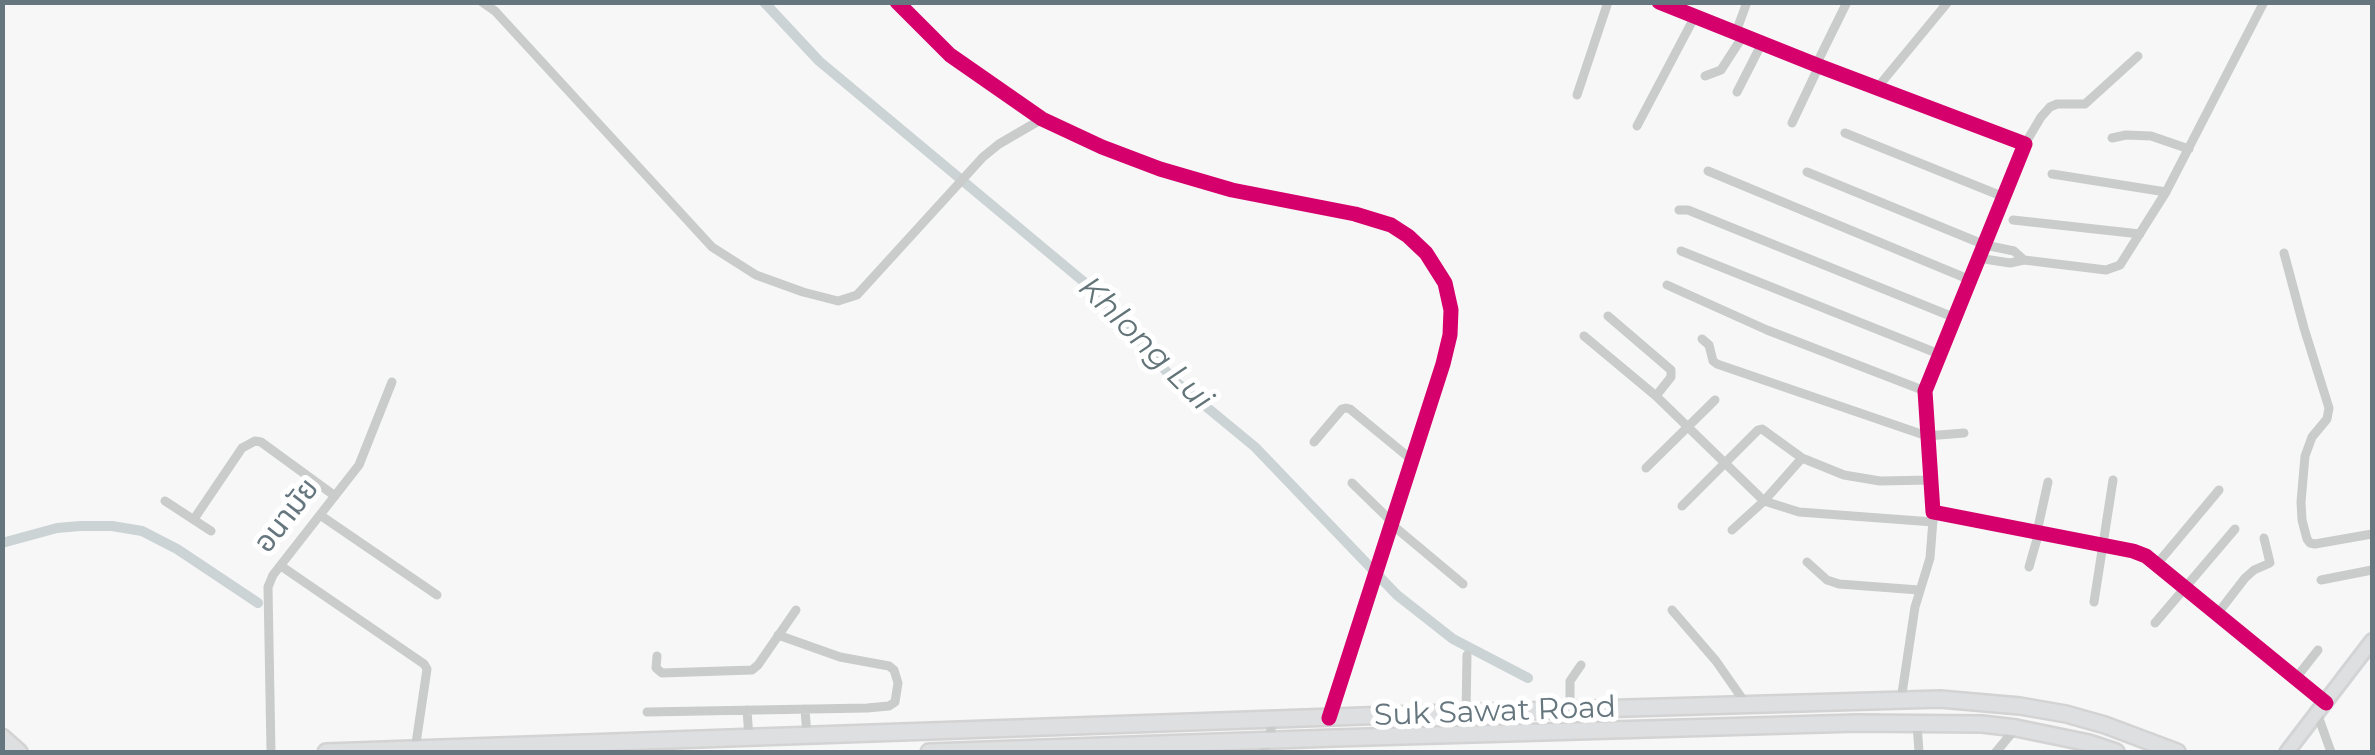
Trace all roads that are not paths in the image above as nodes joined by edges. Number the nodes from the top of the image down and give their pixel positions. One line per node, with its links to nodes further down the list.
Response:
1 (482, 2): 18 (street)
2 (897, 2): 18 (street)
3 (1608, 2): 17 (street)
4 (1659, 2): 9 (street)
5 (1748, 2): 10 (street)
6 (1847, 2): 13 (street)
7 (1948, 2): 15 (street)
8 (2264, 2): 24 (street)
9 (1694, 18): 10 (street); 20 (street)
10 (1739, 34): 11 (street); 14 (street)
11 (1762, 43): 13 (street); 16 (street)
12 (2138, 56): 23 (street)
13 (1818, 66): 15 (street); 19 (street)
14 (1705, 76)
15 (1877, 88): 23 (street)
16 (1737, 92)
17 (1577, 95)
18 (1042, 119): 54 (street)
19 (1792, 123)
20 (1637, 126)
21 (1844, 133): 29 (street)
22 (2112, 138): 24 (street)
23 (2025, 144): 29 (street)
24 (2189, 149): 28 (street)
25 (1708, 171): 38 (street)
26 (1807, 172): 33 (street)
27 (2052, 174): 28 (street)
28 (2166, 192): 32 (street)
29 (2004, 197): 33 (street)
30 (1679, 210): 41 (street)
31 (2013, 220): 32 (street)
32 (2140, 234): 37 (street)
33 (1985, 244): 36 (street); 37 (street)
34 (1681, 251): 44 (street)
35 (2284, 253): 74 (street)
36 (1978, 258): 37 (street); 38 (street)
37 (2024, 260)
38 (1968, 280): 41 (street)
39 (1667, 285): 46 (street)
40 (1608, 316): 47 (street)
41 (1953, 317): 44 (street)
42 (1584, 336): 47 (street)
43 (1702, 339): 51 (street)
44 (1938, 354): 46 (street)
45 (392, 382): 62 (street, อนามัย)
46 (1924, 391): 51 (street)
47 (1656, 396): 49 (street)
48 (1715, 400): 49 (street)
49 (1687, 427): 55 (street); 56 (street)
50 (1964, 433): 51 (street)
51 (1927, 436): 57 (street)
52 (1314, 442): 54 (street)
53 (1802, 458): 55 (street); 57 (street); 64 (street)
54 (1412, 460): 69 (street)
55 (1724, 463): 64 (street); 65 (street)
56 (1646, 468)
57 (1930, 480): 67 (street)
58 (2113, 480): 76 (street)
59 (2048, 482): 73 (street)
60 (1352, 483): 69 (street)
61 (2219, 490): 78 (street)
62 (334, 496): 66 (street, อนามัย); 68 (street)
63 (164, 501): 68 (street)
64 (1764, 502): 67 (street); 71 (street)
65 (1682, 506)
66 (320, 515): 79 (street, อนามัย); 86 (street)
67 (1933, 517): 73 (street); 85 (street)
68 (194, 520): 72 (street)
69 (1391, 522): 83 (street); 109 (street)
70 (2235, 529): 84 (street)
71 (1732, 530)
72 (212, 532)
73 (2038, 532): 76 (street); 80 (street)
74 (2372, 534)
75 (2264, 538): 90 (street)
76 (2103, 545): 78 (street); 87 (street)
77 (1808, 562): 85 (street)
78 (2157, 564): 84 (street)
79 (281, 566): 120 (street); 122 (street, อนามัย)
80 (2029, 567)
81 (2372, 570): 82 (street)
82 (2321, 580)
83 (1463, 584)
84 (2186, 587): 90 (street); 91 (street)
85 (1918, 590): 100 (street)
86 (437, 595)
87 (2094, 602)
88 (796, 610): 92 (street)
89 (1672, 610): 101 (street)
90 (2218, 613): 99 (street)
91 (2155, 623)
92 (778, 636): 95 (street); 102 (street)
93 (2372, 642): 97 (street)
94 (2318, 650): 99 (street)
95 (656, 656)
96 (1467, 656): 108 (street)
97 (2367, 658): 103 (street)
98 (1581, 665): 106 (street)
99 (2296, 678): 103 (street)
100 (1901, 700): 101 (main road, Suk Sawat Road); 128 (main road, Suk Sawat Road)
101 (1746, 704): 106 (main road, Suk Sawat Road)
102 (867, 708): 104 (street); 113 (street)
103 (2322, 708): 129 (street); 130 (street)
104 (805, 709): 105 (street); 114 (street)
105 (747, 710): 107 (street); 116 (street)
106 (1570, 710): 108 (main road, Suk Sawat Road)
107 (647, 712)
108 (1466, 713): 109 (main road, Suk Sawat Road)
109 (1329, 718): 110 (main road, Suk Sawat Road)
110 (1274, 720): 113 (main road, Suk Sawat Road); 118 (street)
111 (1917, 724): 112 (main road, Suk Sawat Road); 117 (main road, Suk Sawat Road); 125 (street)
112 (2016, 728): 126 (street); 127 (main road, Suk Sawat Road)
113 (868, 734): 114 (main road, Suk Sawat Road)
114 (807, 736): 116 (main road, Suk Sawat Road)
115 (2, 737): 121 (main road)
116 (749, 738): 120 (main road, Suk Sawat Road)
117 (1432, 744): 118 (main road, Suk Sawat Road)
118 (1266, 746): 119 (main road, Suk Sawat Road)
119 (1142, 749): 124 (main road, Suk Sawat Road)
120 (415, 750): 123 (main road, Suk Sawat Road)
121 (19, 752)
122 (271, 752)
123 (326, 752)
124 (929, 752)
125 (1919, 752)
126 (1996, 752)
127 (2116, 752)
128 (2177, 752)
129 (2287, 752)
130 (2331, 752)

